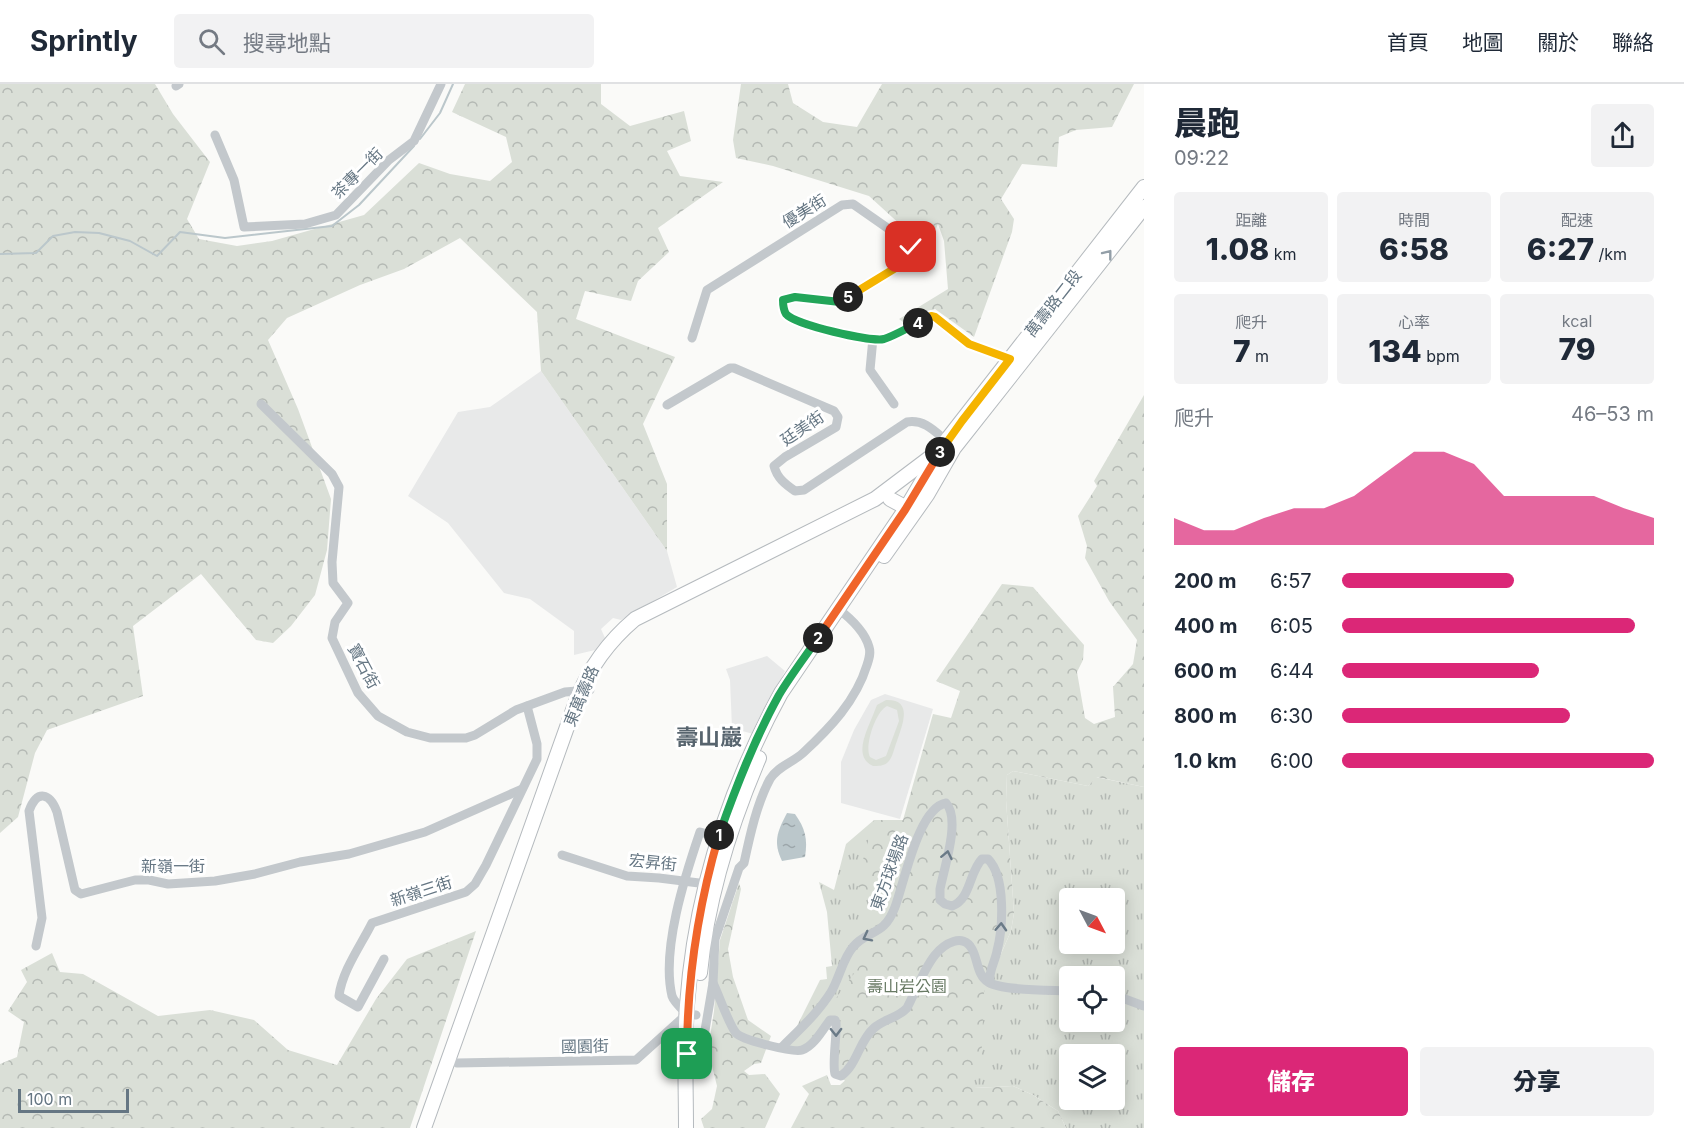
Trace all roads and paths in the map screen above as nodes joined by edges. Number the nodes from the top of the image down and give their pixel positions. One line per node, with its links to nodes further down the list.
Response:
1 (441, 84): 2 (street, 茶專一街)
2 (215, 135)
3 (1144, 187): 7 (main road, 萬壽路二段)
4 (1144, 207): 11 (main road, 萬壽路二段, one-way to 4)
5 (693, 338): 6 (street, 優美街)
6 (873, 338): 7 (street, 優美街); 9 (street)
7 (1010, 359): 11 (main road, 萬壽路二段)
8 (261, 404): 17 (street, 寶石街)
9 (894, 404)
10 (667, 405): 11 (street, 廷美街)
11 (947, 446): 12 (main road, 萬壽路二段); 16 (main road, 東萬壽路)
12 (935, 469): 13 (main road, 東萬壽路); 14 (main road); 15 (main road)
13 (890, 499): 14 (main road); 16 (main road, 東萬壽路)
14 (905, 510): 15 (main road)
15 (841, 610): 19 (main road); 25 (street); 30 (main road)
16 (585, 690): 17 (street, 寶石街); 33 (main road, 東萬壽路); 34 (main road, 東萬壽路)
17 (527, 706): 18 (street, 新嶺三街)
18 (522, 789): 23 (street, 新嶺一街); 24 (street, 新嶺三街)
19 (718, 837): 21 (street); 22 (main road)
20 (562, 855): 21 (street, 宏昇街)
21 (684, 880): 22 (street, 宏昇街); 30 (street)
22 (706, 884): 30 (main road)
23 (36, 946)
24 (384, 959)
25 (713, 983): 31 (street); 32 (street)
26 (990, 983): 27 (street); 31 (street, one-way to 26); 31 (street, 東方球場路, one-way to 31)
27 (1059, 991)
28 (1125, 999): 29 (street)
29 (1144, 1006)
30 (692, 1014): 32 (main road); 33 (street, 國園街)
31 (782, 1047)
32 (691, 1054): 36 (main road); 37 (main road)
33 (457, 1063): 35 (main road, 東萬壽路)
34 (424, 1128)
35 (434, 1128)
36 (686, 1128)
37 (694, 1128)

